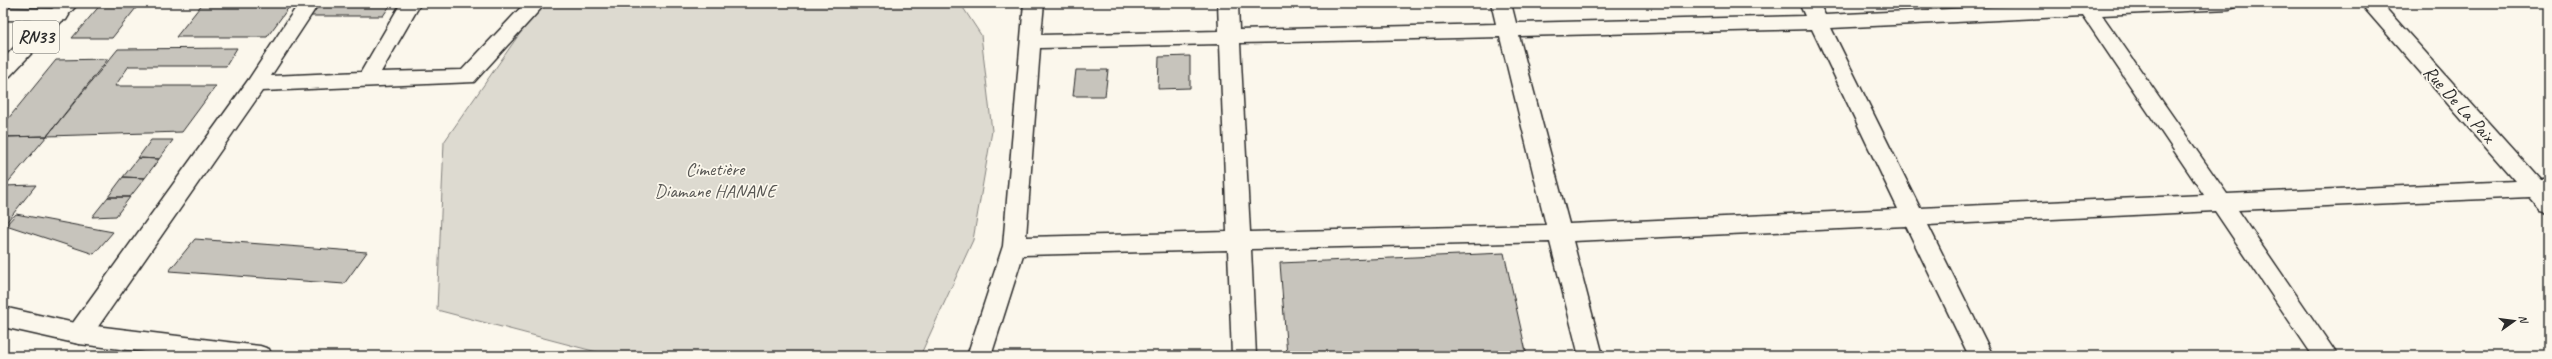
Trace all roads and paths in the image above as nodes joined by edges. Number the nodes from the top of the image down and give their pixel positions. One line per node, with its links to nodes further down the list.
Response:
1 (309, 3): 18 (street)
2 (411, 3): 17 (street)
3 (536, 3): 17 (street)
4 (1034, 3): 15 (street)
5 (1228, 3): 14 (street)
6 (1501, 3): 13 (street)
7 (2229, 3): 9 (street)
8 (2370, 3): 19 (street, Rue De La Paix)
9 (2086, 6): 11 (street); 20 (street)
10 (64, 9): 12 (street); 16 (street, RN33)
11 (1813, 12): 13 (street); 21 (street)
12 (3, 14)
13 (1507, 29): 14 (street); 22 (street)
14 (1230, 36): 15 (street); 23 (street)
15 (1031, 42): 24 (street)
16 (3, 71)
17 (367, 79): 18 (street)
18 (256, 84): 26 (street)
19 (2544, 194): 20 (street)
20 (2221, 203): 21 (street); 32 (street)
21 (1913, 217): 22 (street); 31 (street)
22 (1559, 233): 23 (street); 30 (street)
23 (1240, 239): 24 (street); 29 (street)
24 (1014, 246): 28 (street)
25 (3, 317): 26 (street)
26 (79, 334): 27 (street)
27 (260, 356)
28 (980, 356)
29 (1244, 356)
30 (1591, 356)
31 (1982, 356)
32 (2326, 356)

